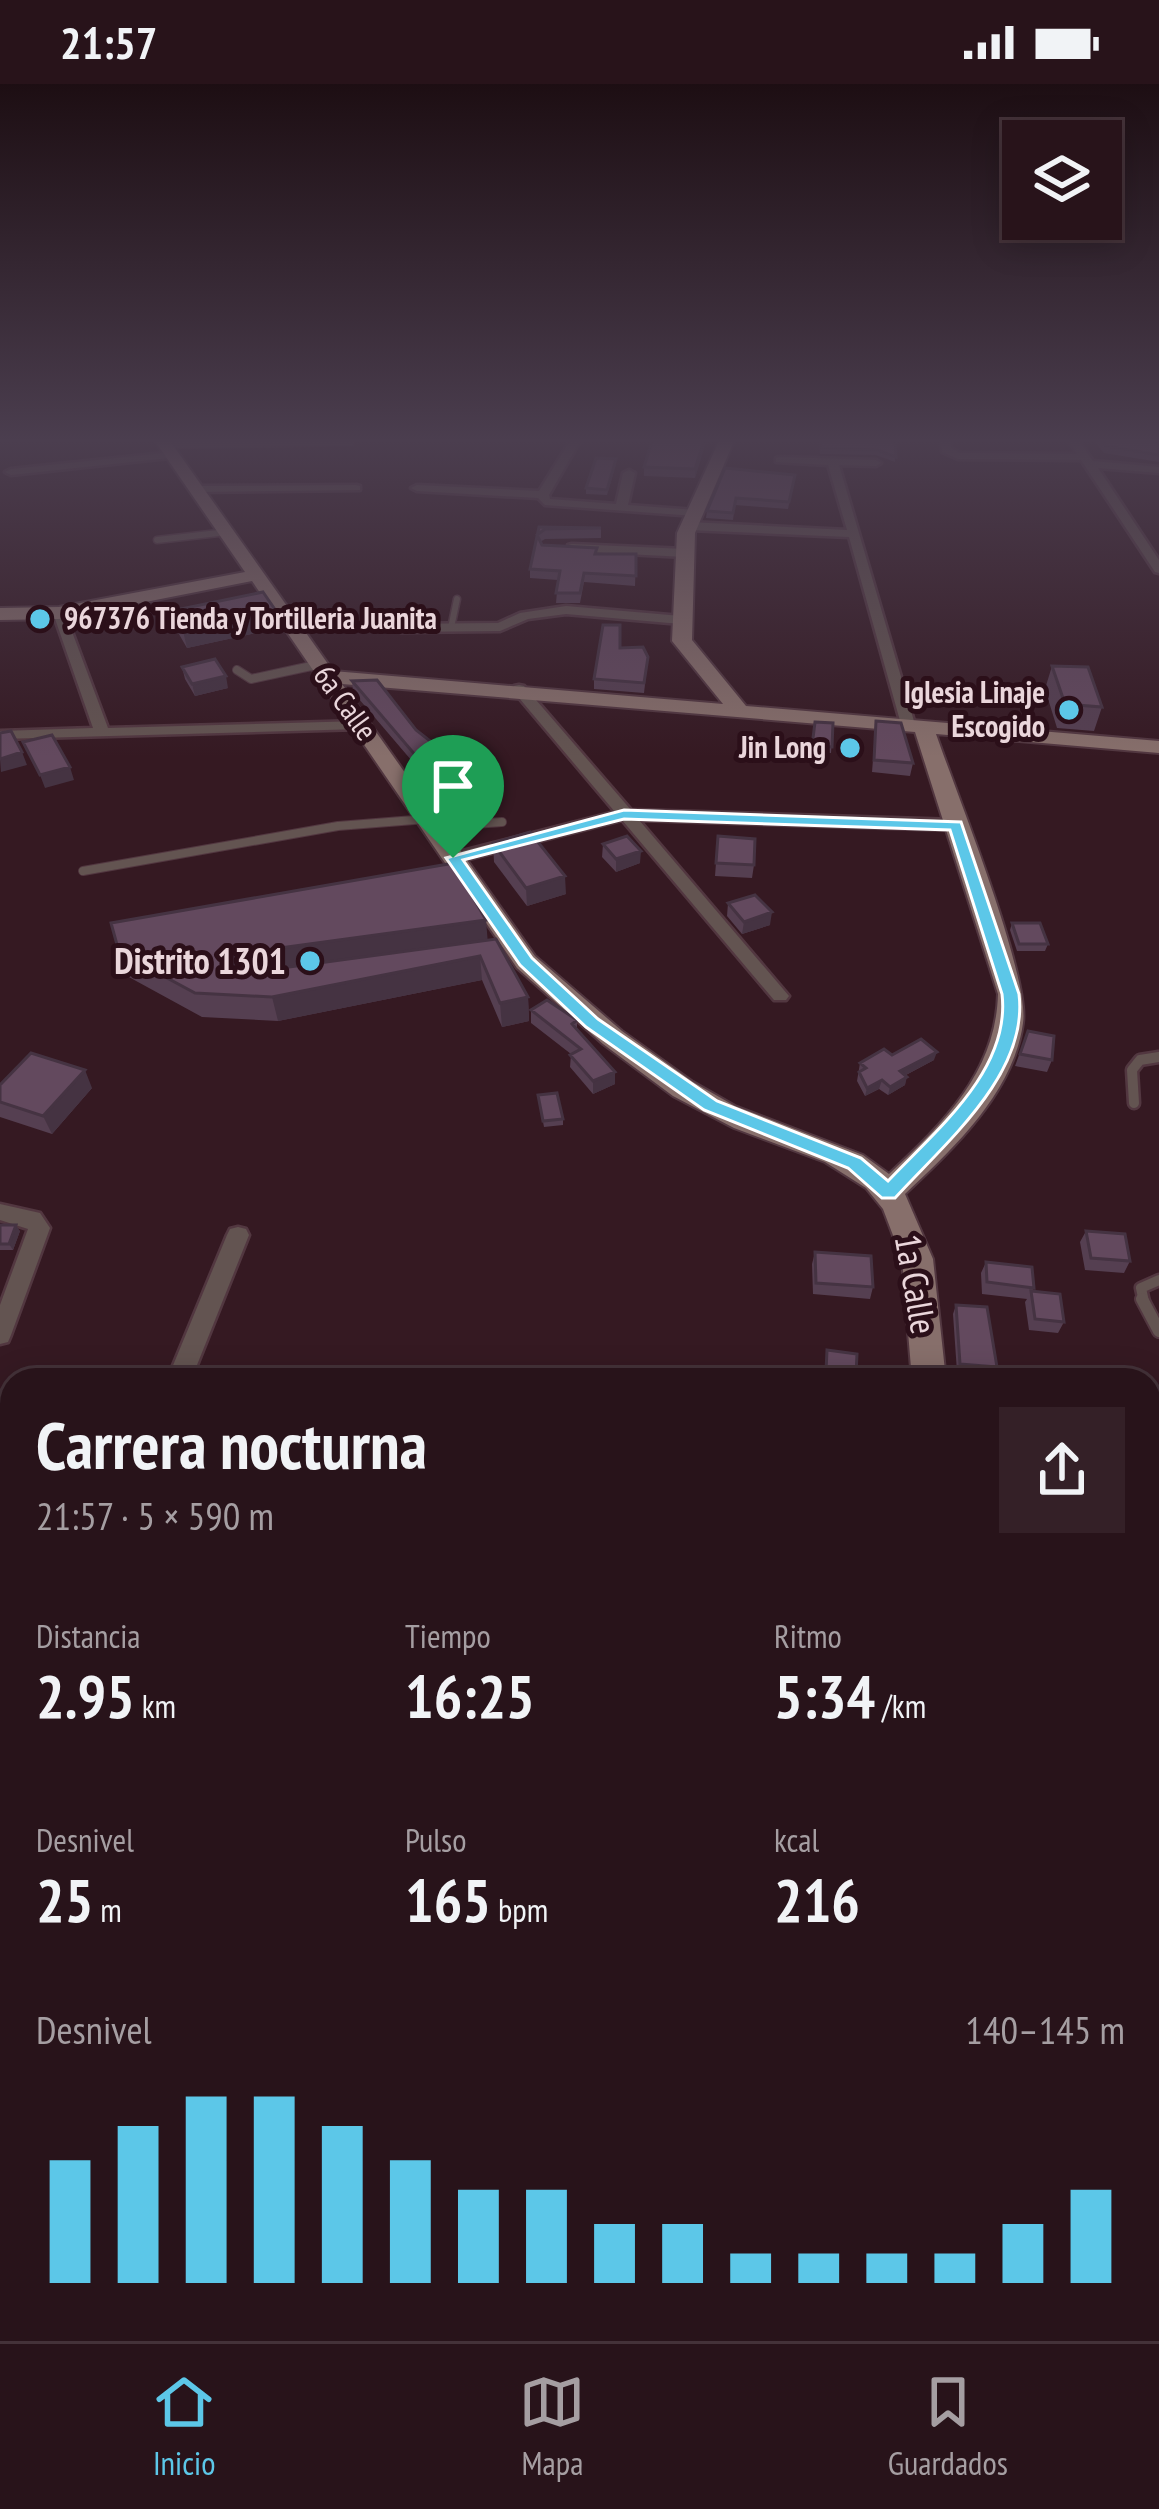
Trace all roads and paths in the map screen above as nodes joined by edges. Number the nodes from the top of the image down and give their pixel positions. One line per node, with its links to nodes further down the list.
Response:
1 (237, 546): 6 (street, 6a Calle)
2 (686, 546): 5 (street)
3 (858, 546): 18 (street)
4 (546, 547): 5 (street)
5 (685, 553): 10 (street)
6 (256, 575): 8 (street); 14 (street, 6a Calle)
7 (457, 599): 12 (lane)
8 (59, 613): 9 (street); 19 (street)
9 (0, 614)
10 (681, 620): 12 (street); 16 (street)
11 (401, 628): 12 (street)
12 (451, 628)
13 (237, 670): 14 (lane)
14 (320, 670): 15 (street); 17 (street, 6a Calle)
15 (519, 689): 16 (street); 22 (street)
16 (738, 709): 18 (street)
17 (362, 724): 19 (street); 24 (street, 6a Calle)
18 (916, 728): 21 (street); 25 (street)
19 (102, 732): 20 (street)
20 (0, 735)
21 (1159, 747)
22 (624, 815): 25 (street); 26 (street); 28 (street)
23 (502, 822): 24 (lane)
24 (429, 823): 26 (street, 6a Calle); 27 (lane)
25 (956, 825): 31 (street)
26 (453, 858): 31 (street, 6a Calle)
27 (83, 871)
28 (780, 996)
29 (1159, 1057): 30 (lane)
30 (1134, 1103)
31 (889, 1192): 38 (street, 1a Calle)
32 (0, 1212): 36 (street)
33 (238, 1235): 37 (street)
34 (1159, 1280): 35 (lane)
35 (1159, 1331)
36 (0, 1335)
37 (184, 1368)
38 (927, 1368)

